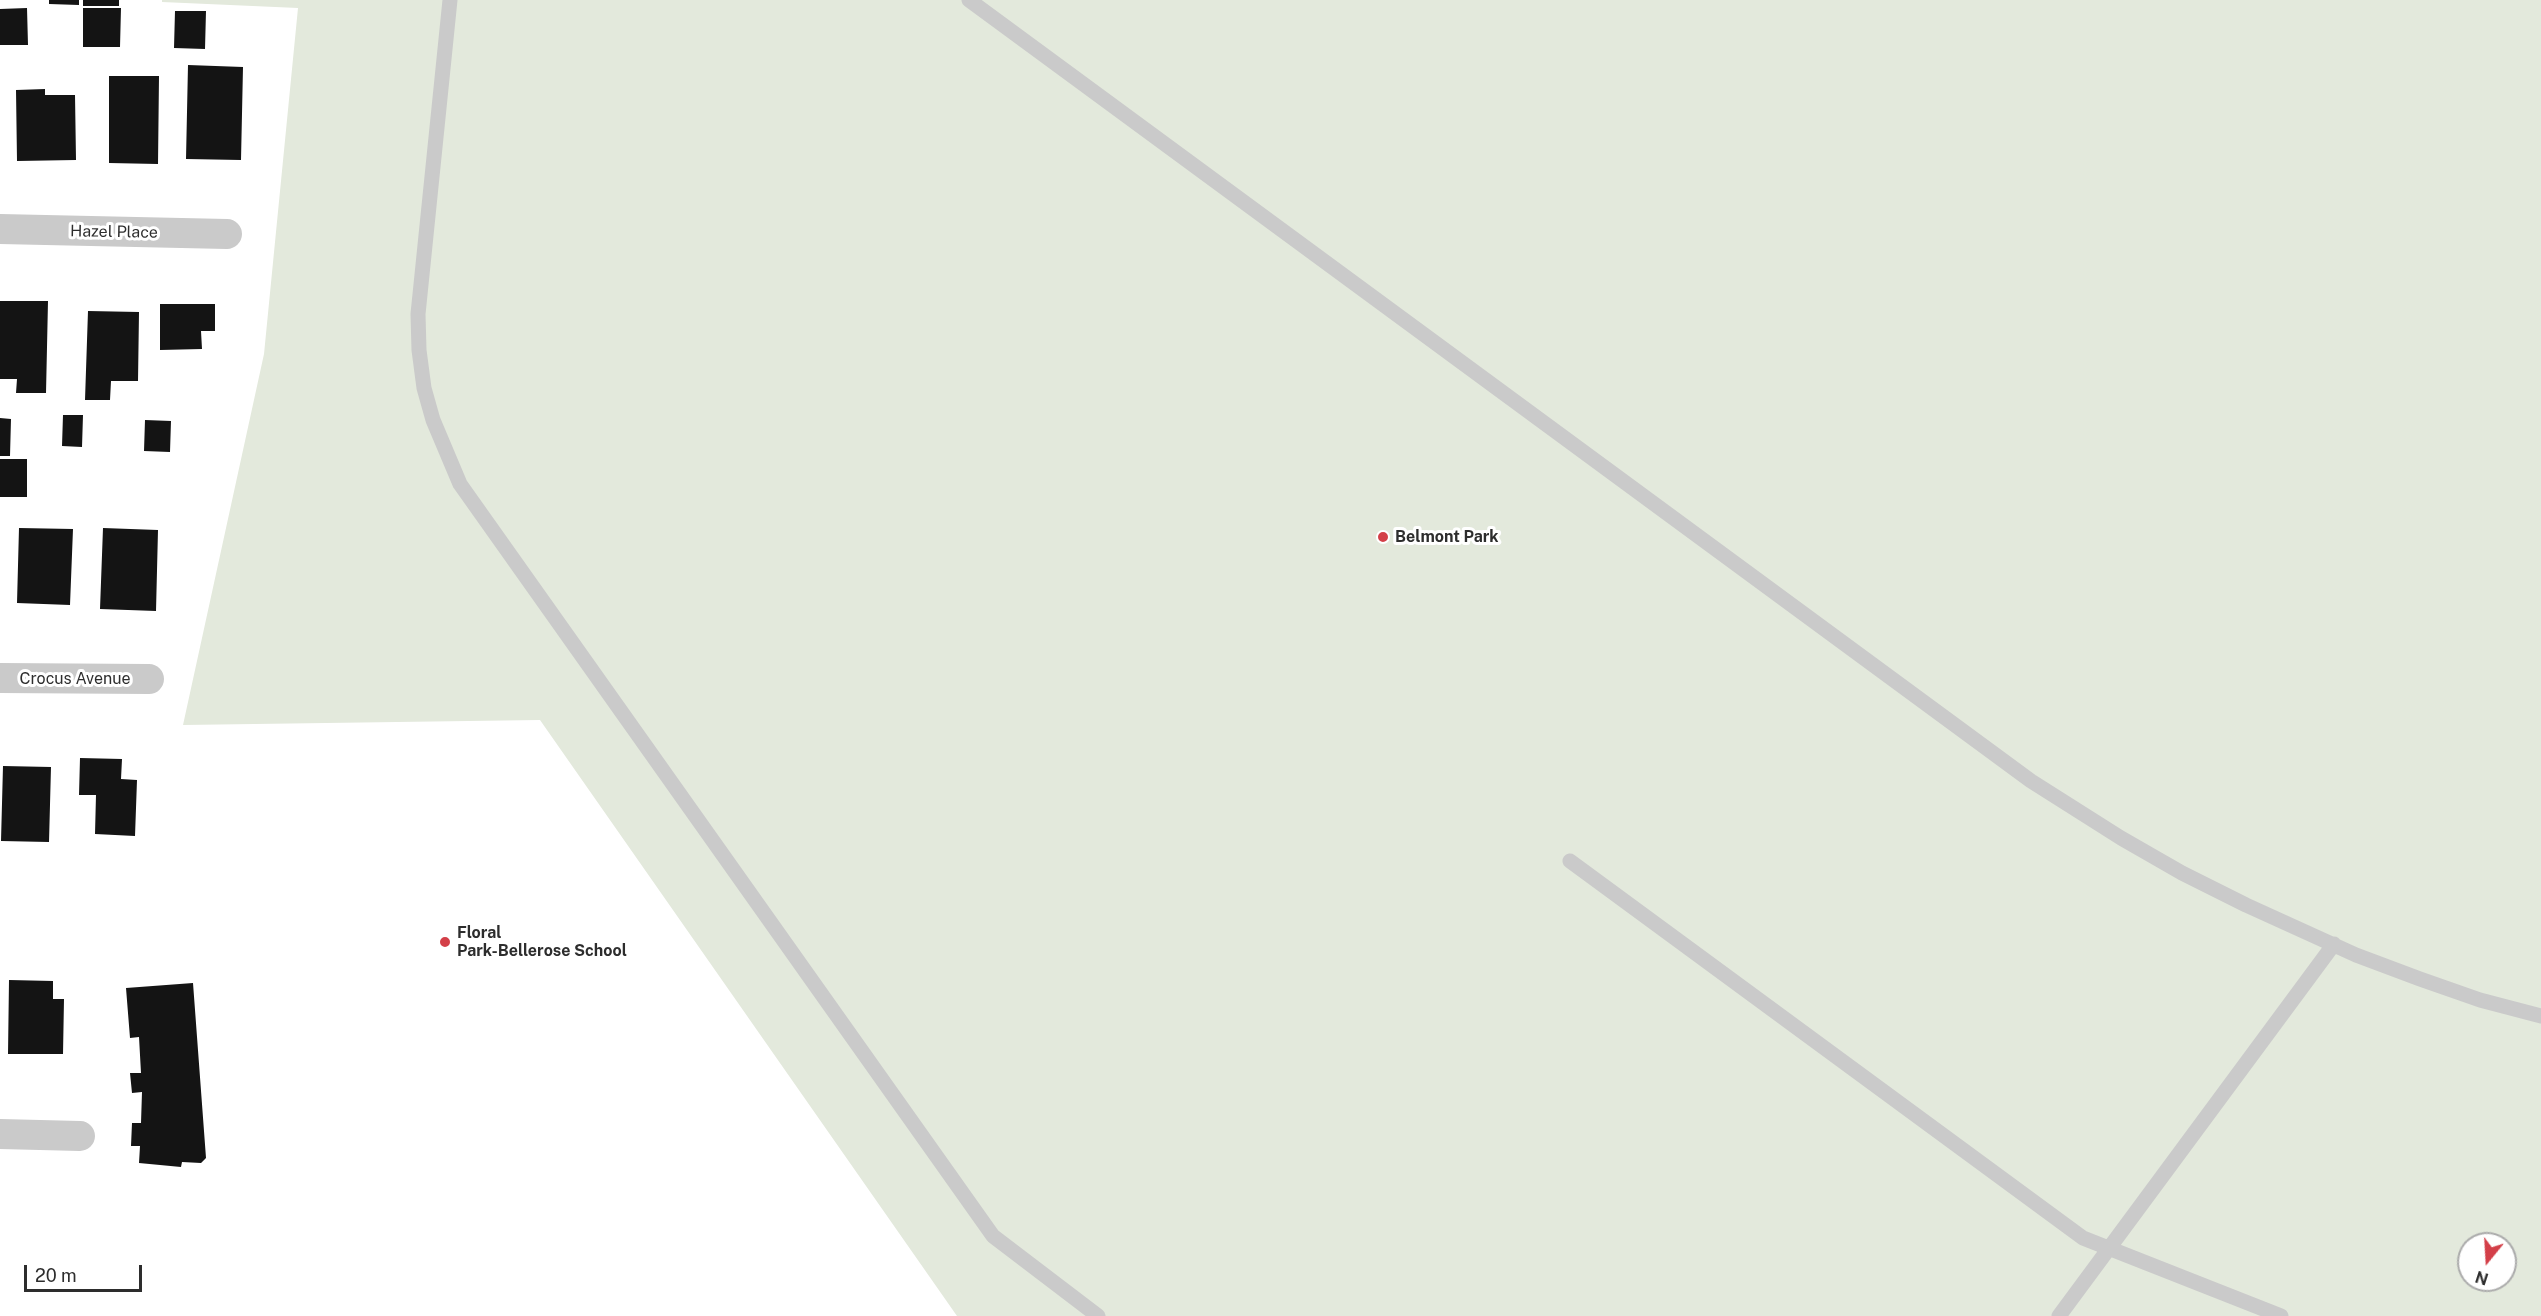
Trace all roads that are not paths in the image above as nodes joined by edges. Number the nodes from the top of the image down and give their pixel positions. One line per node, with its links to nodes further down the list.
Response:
1 (450, 0): 13 (lane)
2 (969, 0): 8 (lane)
3 (0, 229): 4 (street, Hazel Place)
4 (227, 234)
5 (0, 678): 6 (street, Crocus Avenue)
6 (149, 679)
7 (1570, 861): 12 (lane)
8 (2334, 944): 9 (lane); 12 (lane)
9 (2541, 1016)
10 (0, 1134): 11 (street)
11 (80, 1136)
12 (2109, 1248): 14 (lane); 15 (lane)
13 (1098, 1316)
14 (2060, 1316)
15 (2281, 1316)

